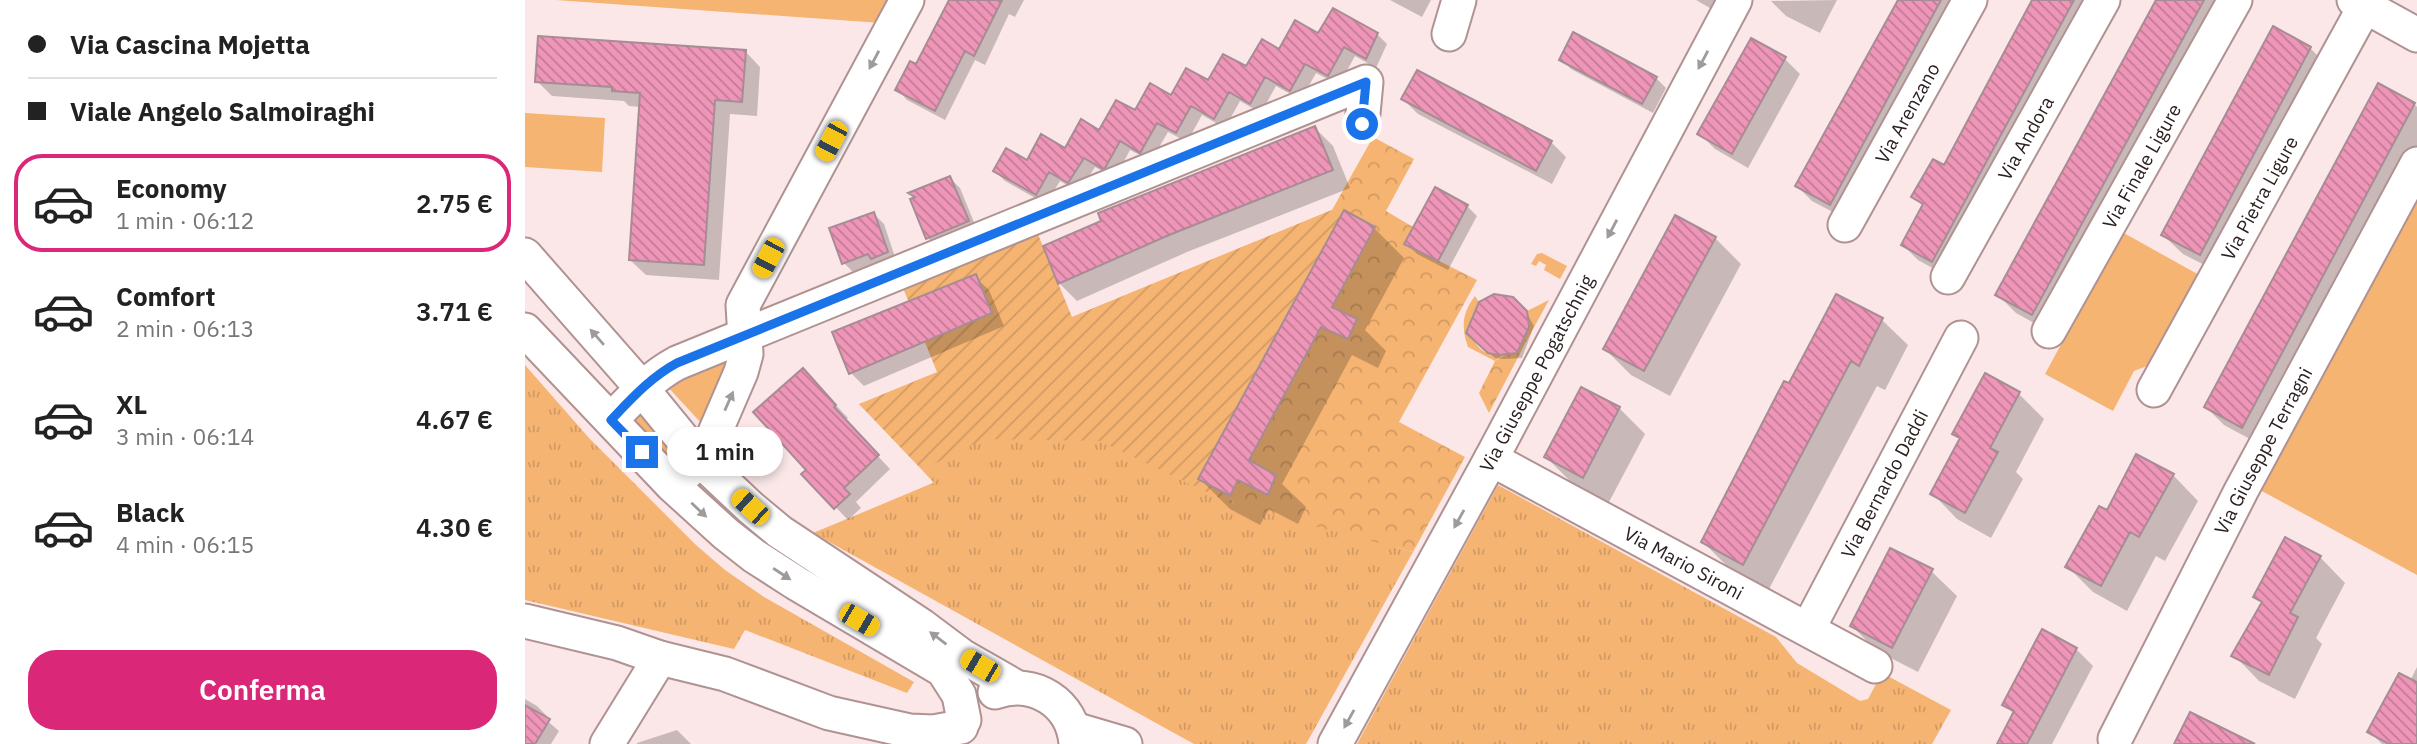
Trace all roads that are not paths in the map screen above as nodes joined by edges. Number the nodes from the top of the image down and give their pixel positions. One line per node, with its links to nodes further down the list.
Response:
1 (907, 0): 17 (street, one-way to 17)
2 (1459, 0): 8 (street)
3 (1735, 0): 22 (street, Via Giuseppe Pogatschnig, one-way to 22)
4 (1970, 0): 12 (street, Via Arenzano)
5 (2103, 0): 14 (street, Via Andora)
6 (2235, 0): 16 (street, Via Finale Ligure)
7 (2360, 3): 9 (street); 20 (street, Via Pietra Ligure)
8 (1449, 33)
9 (2417, 35)
10 (1362, 124): 17 (street)
11 (2417, 164): 33 (street, Via Giuseppe Terragni)
12 (1845, 225)
13 (525, 255): 19 (street, one-way to 13)
14 (1948, 277)
15 (525, 330): 21 (street)
16 (2049, 331)
17 (744, 338): 19 (street); 23 (street, one-way to 17)
18 (1961, 338): 26 (street, Via Bernardo Daddi)
19 (641, 388): 21 (street); 23 (street)
20 (2154, 390)
21 (611, 420): 24 (street)
22 (1492, 459): 26 (street, Via Mario Sironi); 37 (street, Via Giuseppe Pogatschnig, one-way to 37)
23 (700, 460): 24 (street); 29 (street, one-way to 23)
24 (672, 485): 31 (street, one-way to 31)
25 (525, 621): 27 (street)
26 (1808, 629): 28 (street, Via Mario Sironi)
27 (660, 657): 30 (street); 34 (street)
28 (1875, 666)
29 (1016, 687): 31 (street); 32 (street)
30 (829, 713): 31 (street); 35 (street)
31 (961, 730)
32 (1075, 736): 36 (street)
33 (2115, 739)
34 (607, 744)
35 (884, 744)
36 (1125, 744)
37 (1335, 744)

